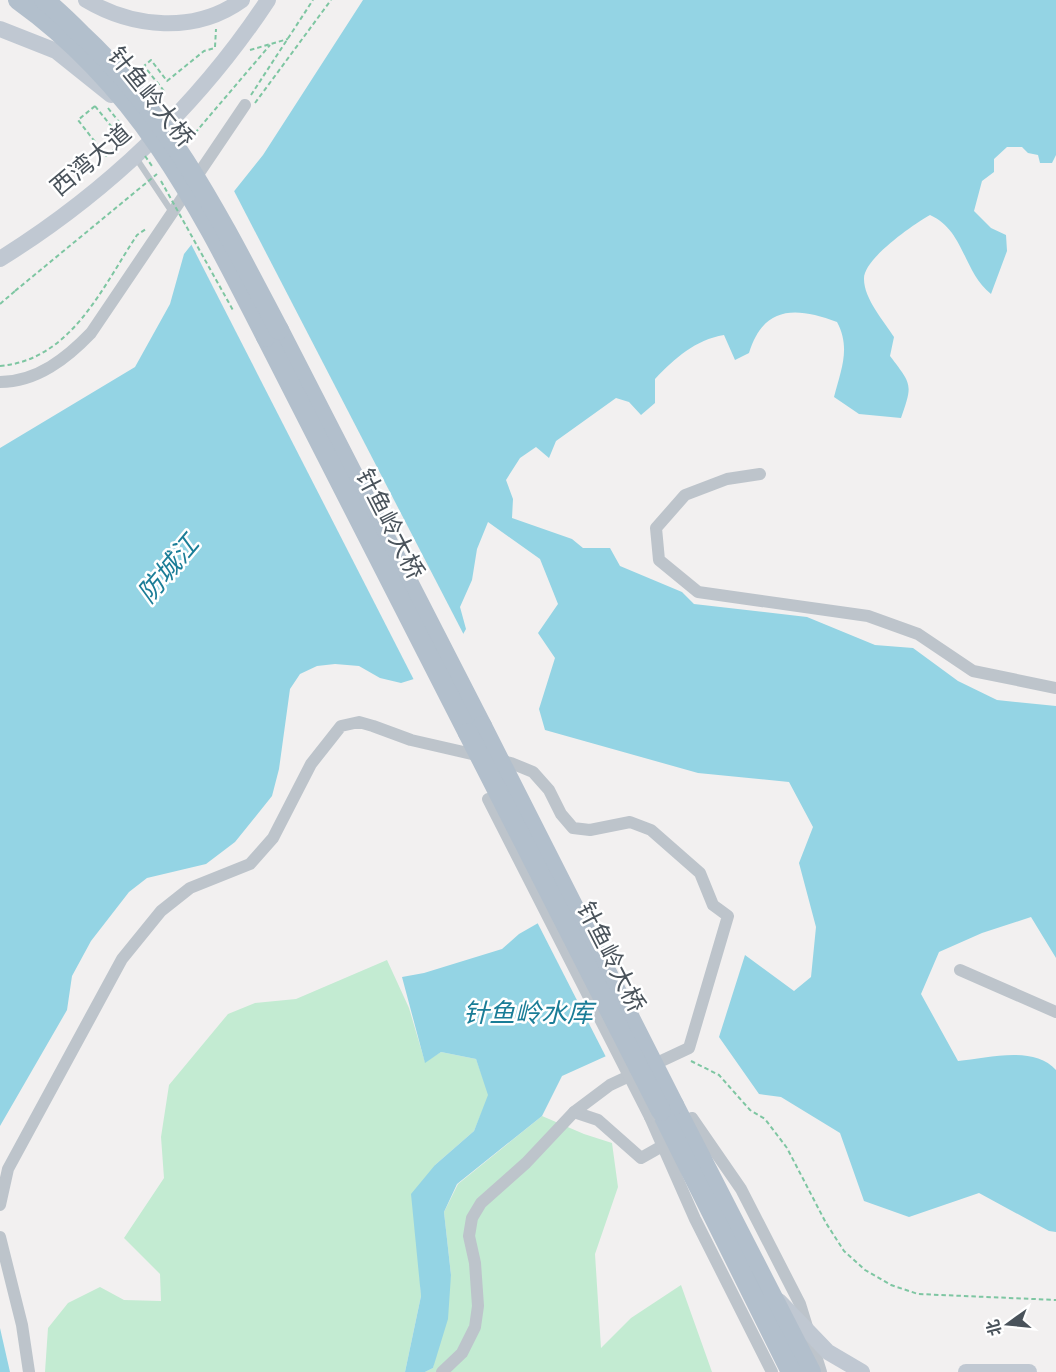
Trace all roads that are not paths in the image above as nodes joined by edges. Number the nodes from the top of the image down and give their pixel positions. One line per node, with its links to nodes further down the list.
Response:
1 (18, 0): 8 (main road, 针鱼岭大桥, bridge)
2 (44, 0): 18 (main road, 针鱼岭大桥, bridge)
3 (86, 0): 4 (main road)
4 (242, 0)
5 (268, 0): 8 (main road, 西湾大道)
6 (0, 29): 8 (main road, bridge)
7 (248, 108): 9 (street)
8 (141, 145): 9 (lane); 10 (main road, 西湾大道); 18 (main road, 针鱼岭大桥, bridge)
9 (172, 213): 11 (street)
10 (0, 259)
11 (0, 382)
12 (760, 474): 13 (street)
13 (1056, 688)
14 (520, 782): 18 (street)
15 (488, 799): 18 (street, bridge)
16 (960, 970): 17 (street)
17 (1056, 1012)
18 (667, 1108): 20 (street); 23 (main road); 24 (street); 28 (main road)
19 (574, 1112): 20 (street); 21 (street); 26 (street)
20 (664, 1145): 27 (street)
21 (0, 1205)
22 (0, 1237): 25 (street)
23 (773, 1294): 24 (main road); 29 (main road)
24 (810, 1336): 30 (street); 31 (main road)
25 (29, 1372)
26 (442, 1372)
27 (772, 1372)
28 (791, 1372)
29 (811, 1372)
30 (821, 1372)
31 (862, 1372)
32 (966, 1372): 33 (main road)
33 (1029, 1372)

